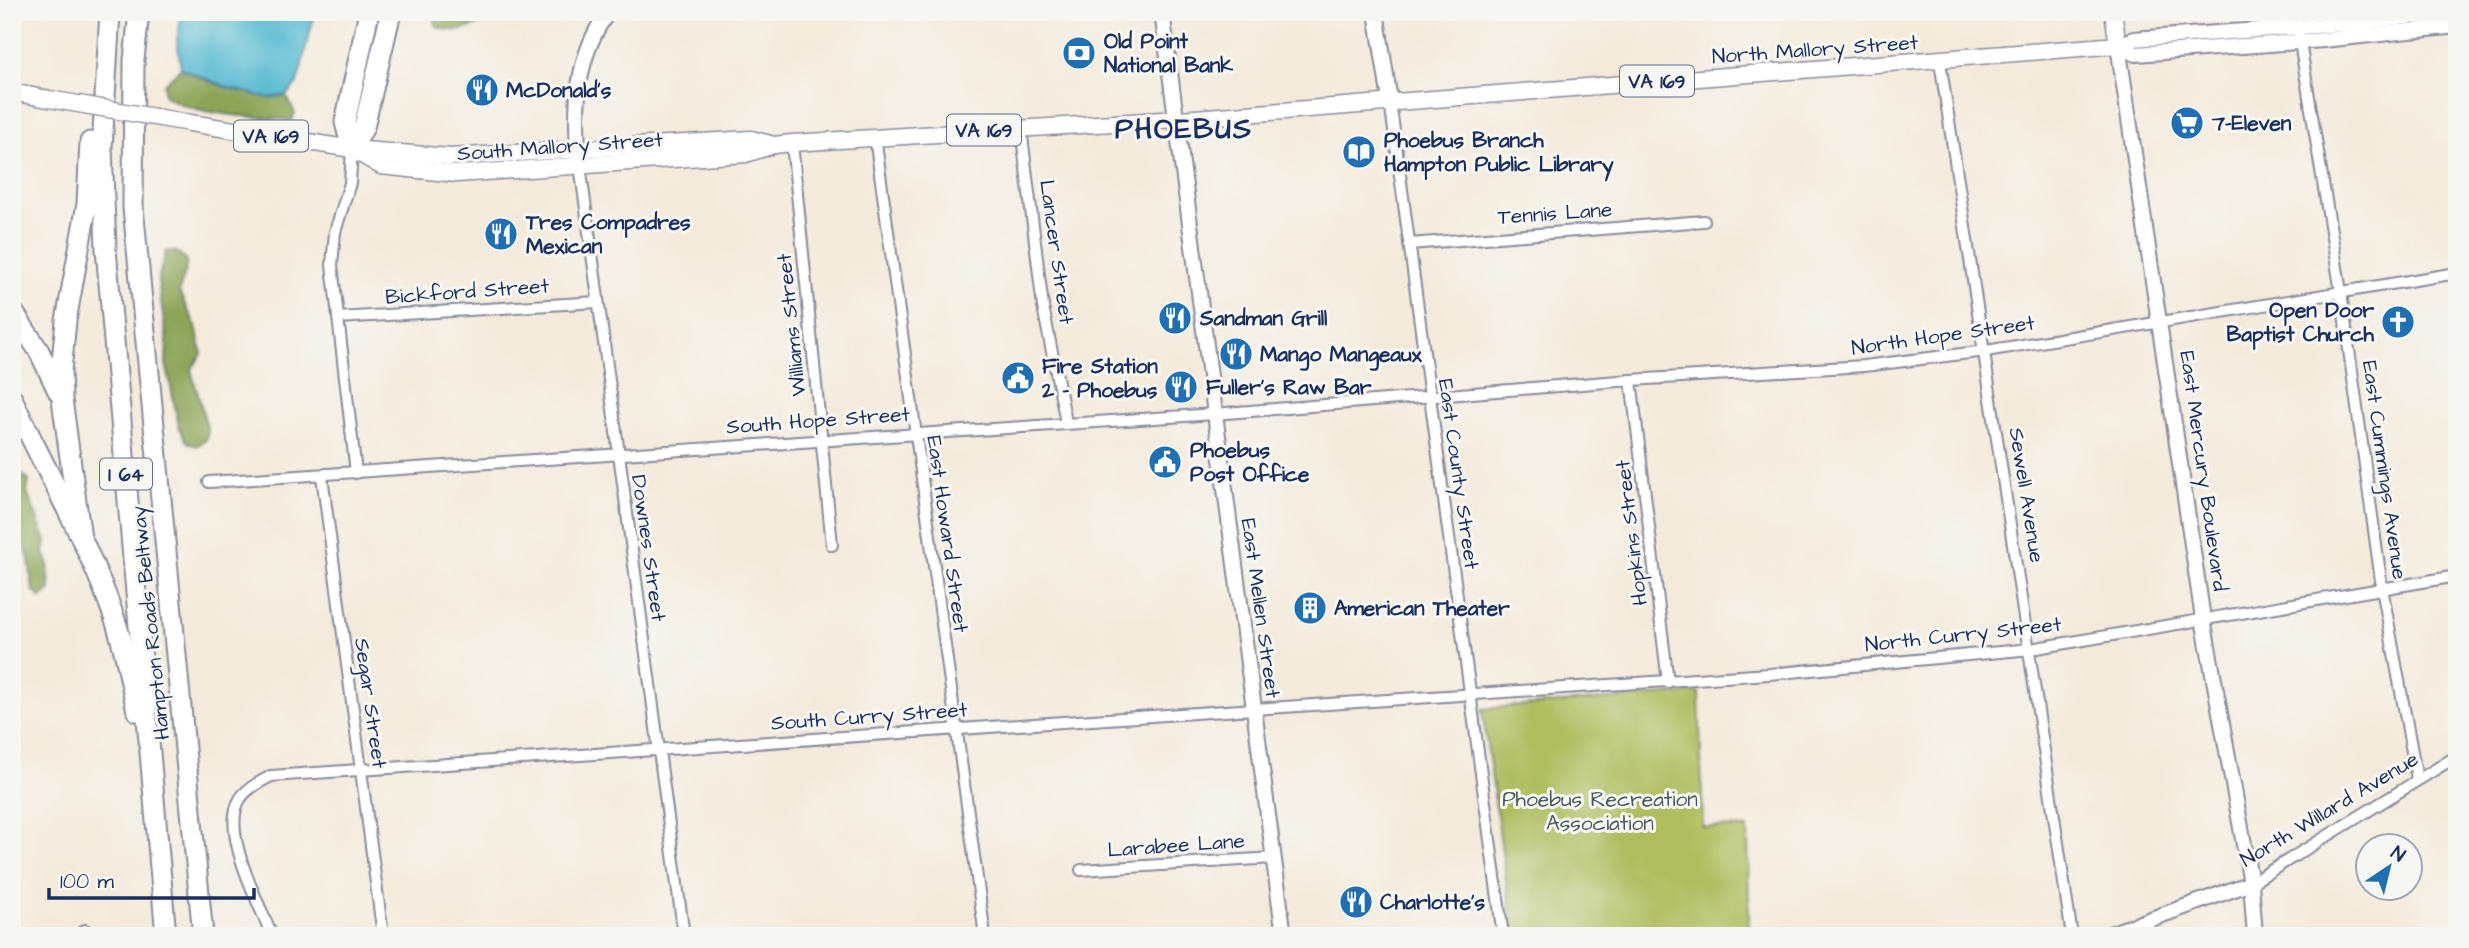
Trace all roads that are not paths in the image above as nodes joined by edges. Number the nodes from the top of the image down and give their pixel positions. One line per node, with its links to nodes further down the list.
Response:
1 (102, 12): 37 (highway)
2 (110, 12): 60 (highway, Hampton Roads Beltway / I 64)
3 (139, 12): 27 (highway, Hampton Roads Beltway / I 64)
4 (151, 12): 27 (highway)
5 (369, 12): 22 (highway)
6 (391, 12): 22 (highway)
7 (608, 12): 23 (main road)
8 (1162, 12): 18 (main road, East Mellen Street)
9 (1376, 12): 17 (main road)
10 (2113, 12): 14 (main road, East Mercury Boulevard)
11 (2447, 12): 13 (main road, North Mallory Street / VA 169)
12 (2457, 26): 13 (main road, North Mallory Street / VA 169)
13 (2297, 27): 14 (main road, North Mallory Street / VA 169); 28 (street, East Cummings Avenue)
14 (2118, 46): 15 (main road, North Mallory Street / VA 169); 32 (main road, East Mercury Boulevard)
15 (1940, 61): 17 (main road, North Mallory Street / VA 169); 33 (street, Sewell Avenue)
16 (12, 92): 22 (main road, South Mallory Street / VA 169, bridge)
17 (1390, 101): 18 (main road, South Mallory Street / VA 169); 25 (street, East County Street)
18 (1176, 118): 19 (main road, South Mallory Street / VA 169); 38 (main road, East Mellen Street)
19 (1021, 128): 20 (main road, South Mallory Street / VA 169); 39 (street, Lancer Street)
20 (875, 137): 21 (main road, South Mallory Street / VA 169); 40 (street, East Howard Street)
21 (792, 143): 23 (main road, South Mallory Street / VA 169); 41 (street, Williams Street)
22 (352, 149): 23 (main road, South Mallory Street / VA 169); 31 (street)
23 (579, 158): 29 (street, Downes Street)
24 (1704, 221): 25 (street, Tennis Lane)
25 (1409, 244): 35 (street, East County Street)
26 (2457, 273): 28 (street, North Hope Street)
27 (139, 281): 65 (highway, Hampton Roads Beltway / I 64)
28 (2341, 292): 32 (street, North Hope Street); 49 (street, East Cummings Avenue)
29 (598, 302): 31 (street, Bickford Street); 42 (street, Downes Street)
30 (12, 310): 37 (highway)
31 (338, 318): 43 (street)
32 (2161, 321): 33 (street, North Hope Street); 50 (main road, East Mercury Boulevard)
33 (1986, 351): 34 (street, North Hope Street); 51 (street, Sewell Avenue)
34 (1631, 380): 35 (street, North Hope Street); 52 (street, Hopkins Street)
35 (1429, 396): 38 (street, South Hope Street); 53 (street, East County Street)
36 (12, 398): 46 (highway)
37 (62, 400): 46 (highway)
38 (1214, 414): 39 (street, South Hope Street); 54 (main road, East Mellen Street)
39 (1066, 422): 40 (street, South Hope Street)
40 (915, 433): 41 (street, South Hope Street); 55 (street, East Howard Street)
41 (822, 439): 42 (street, South Hope Street); 47 (street, Williams Street)
42 (617, 454): 43 (street, South Hope Street); 56 (street, Downes Street)
43 (356, 473): 44 (street, South Hope Street)
44 (322, 476): 45 (street, South Hope Street); 58 (street, Segar Street)
45 (209, 482)
46 (81, 538): 60 (highway)
47 (832, 545)
48 (2457, 576): 49 (street, North Curry Street)
49 (2382, 588): 50 (street, North Curry Street); 59 (street, East Cummings Avenue)
50 (2203, 619): 51 (street, North Curry Street); 63 (main road, East Mercury Boulevard)
51 (2031, 649): 52 (street, North Curry Street); 72 (street, Sewell Avenue)
52 (1668, 682): 53 (street, North Curry Street)
53 (1469, 694): 54 (street, South Curry Street); 71 (street, East County Street)
54 (1253, 709): 55 (street, South Curry Street); 61 (main road, East Mellen Street)
55 (955, 729): 56 (street, South Curry Street); 69 (street, East Howard Street)
56 (658, 750): 58 (street, South Curry Street); 68 (street, Downes Street)
57 (2457, 757): 59 (street, North Willard Avenue)
58 (361, 770): 66 (street, South Curry Street); 67 (street, Segar Street)
59 (2417, 779): 63 (street, North Willard Avenue)
60 (154, 799): 64 (highway, Hampton Roads Beltway / I 64)
61 (1274, 858): 62 (street, Larabee Lane); 70 (main road, East Mellen Street)
62 (1081, 870)
63 (2251, 883): 73 (main road, North Willard Avenue); 74 (main road, East Mercury Boulevard)
64 (166, 936)
65 (203, 936)
66 (272, 936)
67 (383, 936)
68 (684, 936)
69 (985, 936)
70 (1284, 936)
71 (1503, 936)
72 (2072, 936)
73 (2104, 936)
74 (2255, 936)

